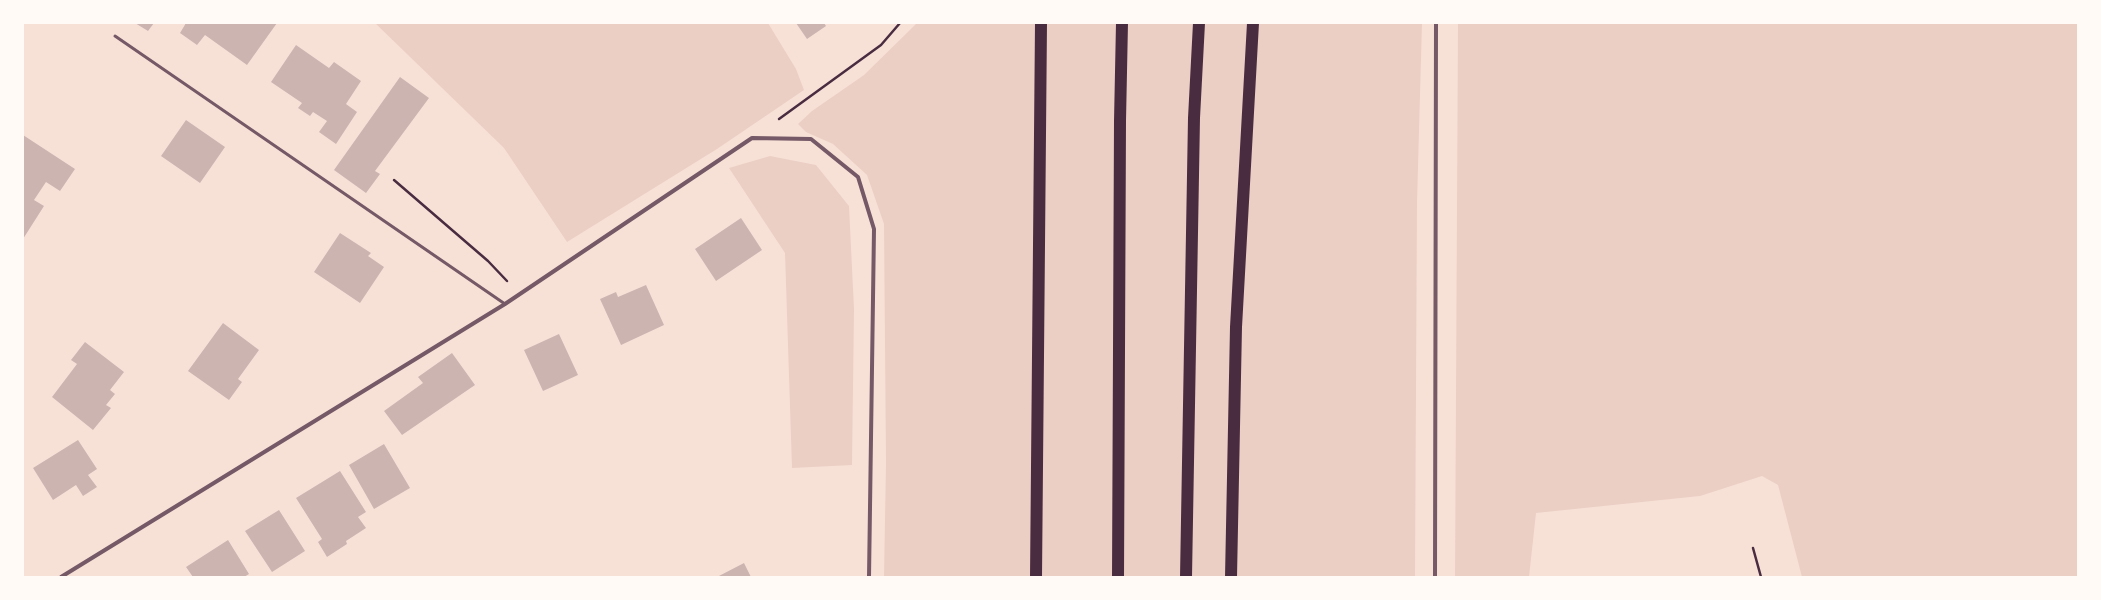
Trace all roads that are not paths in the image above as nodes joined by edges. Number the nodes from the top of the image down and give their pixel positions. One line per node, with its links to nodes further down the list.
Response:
1 (1041, 23): 10 (highway)
2 (1122, 23): 11 (highway)
3 (1199, 23): 12 (highway)
4 (1253, 23): 13 (highway)
5 (1436, 23): 14 (street)
6 (115, 36): 7 (lane)
7 (505, 304): 8 (street); 9 (street)
8 (61, 577)
9 (869, 577)
10 (1036, 577)
11 (1118, 577)
12 (1186, 577)
13 (1231, 577)
14 (1435, 577)

